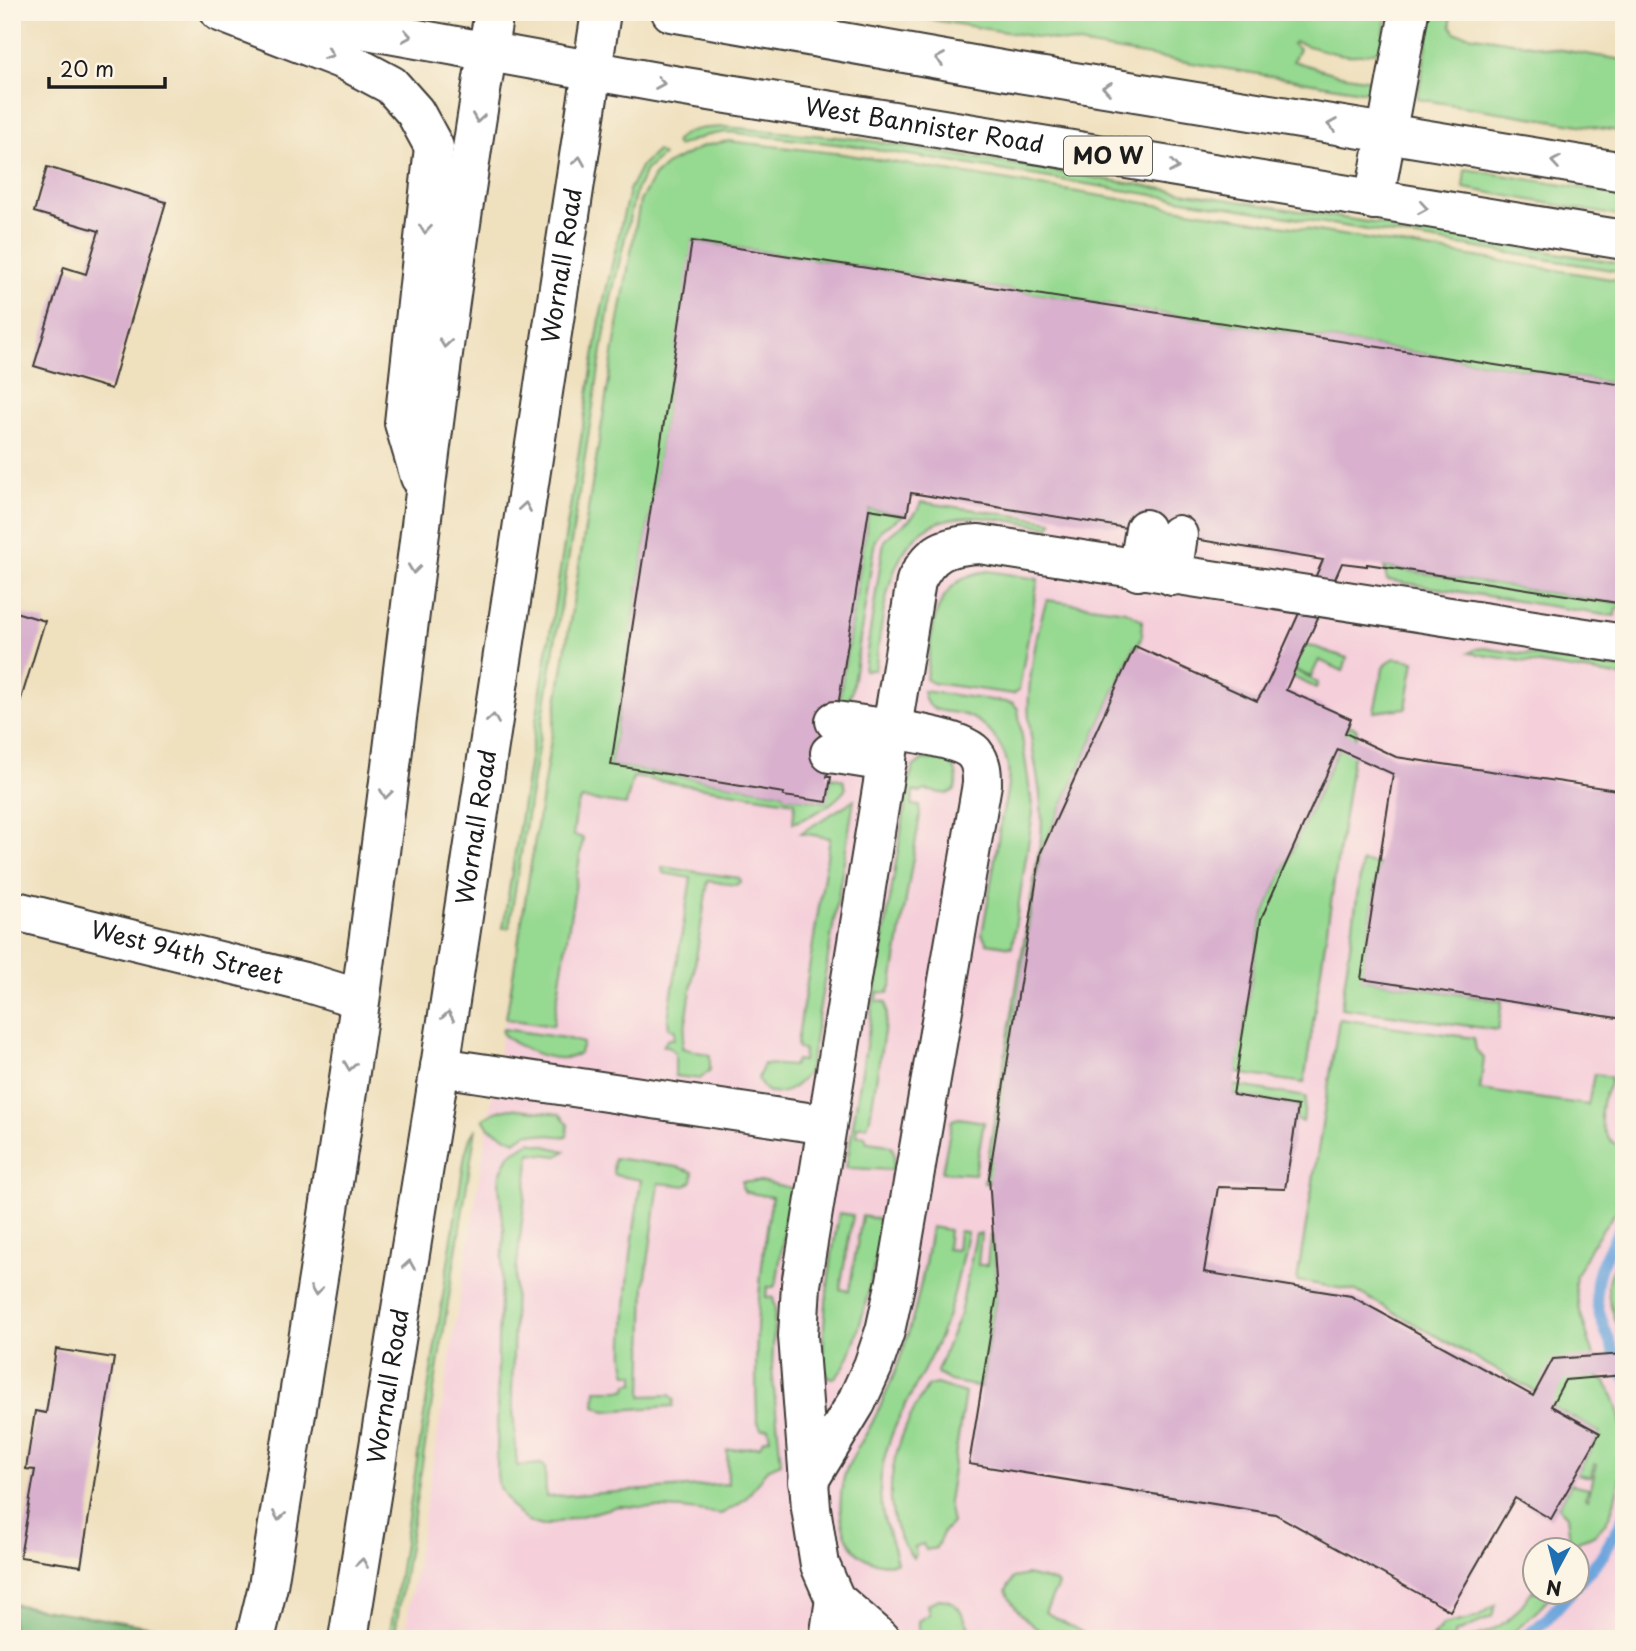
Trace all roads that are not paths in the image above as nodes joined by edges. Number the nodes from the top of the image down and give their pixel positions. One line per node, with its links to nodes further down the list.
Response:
1 (220, 12): 13 (main road, one-way to 13)
2 (267, 12): 7 (main road, West Bannister Road / MO W, one-way to 7)
3 (494, 12): 7 (main road)
4 (601, 12): 8 (main road, Wornall Road)
5 (671, 12): 9 (main road, one-way to 5)
6 (1409, 12): 9 (main road)
7 (487, 51): 8 (main road, West Bannister Road / MO W); 13 (main road, one-way to 13)
8 (592, 71): 11 (main road, West Bannister Road / MO W, one-way to 11); 21 (main road, Wornall Road, one-way to 8)
9 (1386, 134): 10 (main road, one-way to 9); 11 (main road)
10 (1624, 173)
11 (1374, 200): 12 (main road, West Bannister Road / MO W, one-way to 12)
12 (1624, 240)
13 (424, 490): 20 (main road, one-way to 20)
14 (1162, 532): 15 (main road)
15 (1155, 573): 16 (main road); 18 (main road)
16 (1624, 644)
17 (833, 737): 18 (main road)
18 (890, 746): 22 (main road); 23 (main road)
19 (12, 910): 20 (main road, West 94th Street)
20 (360, 999): 26 (main road, one-way to 26)
21 (440, 1067): 22 (main road); 25 (main road, Wornall Road, one-way to 21)
22 (827, 1125): 23 (main road)
23 (808, 1482): 24 (main road)
24 (835, 1599): 27 (main road); 28 (main road)
25 (352, 1636)
26 (256, 1639)
27 (830, 1639)
28 (881, 1639)

